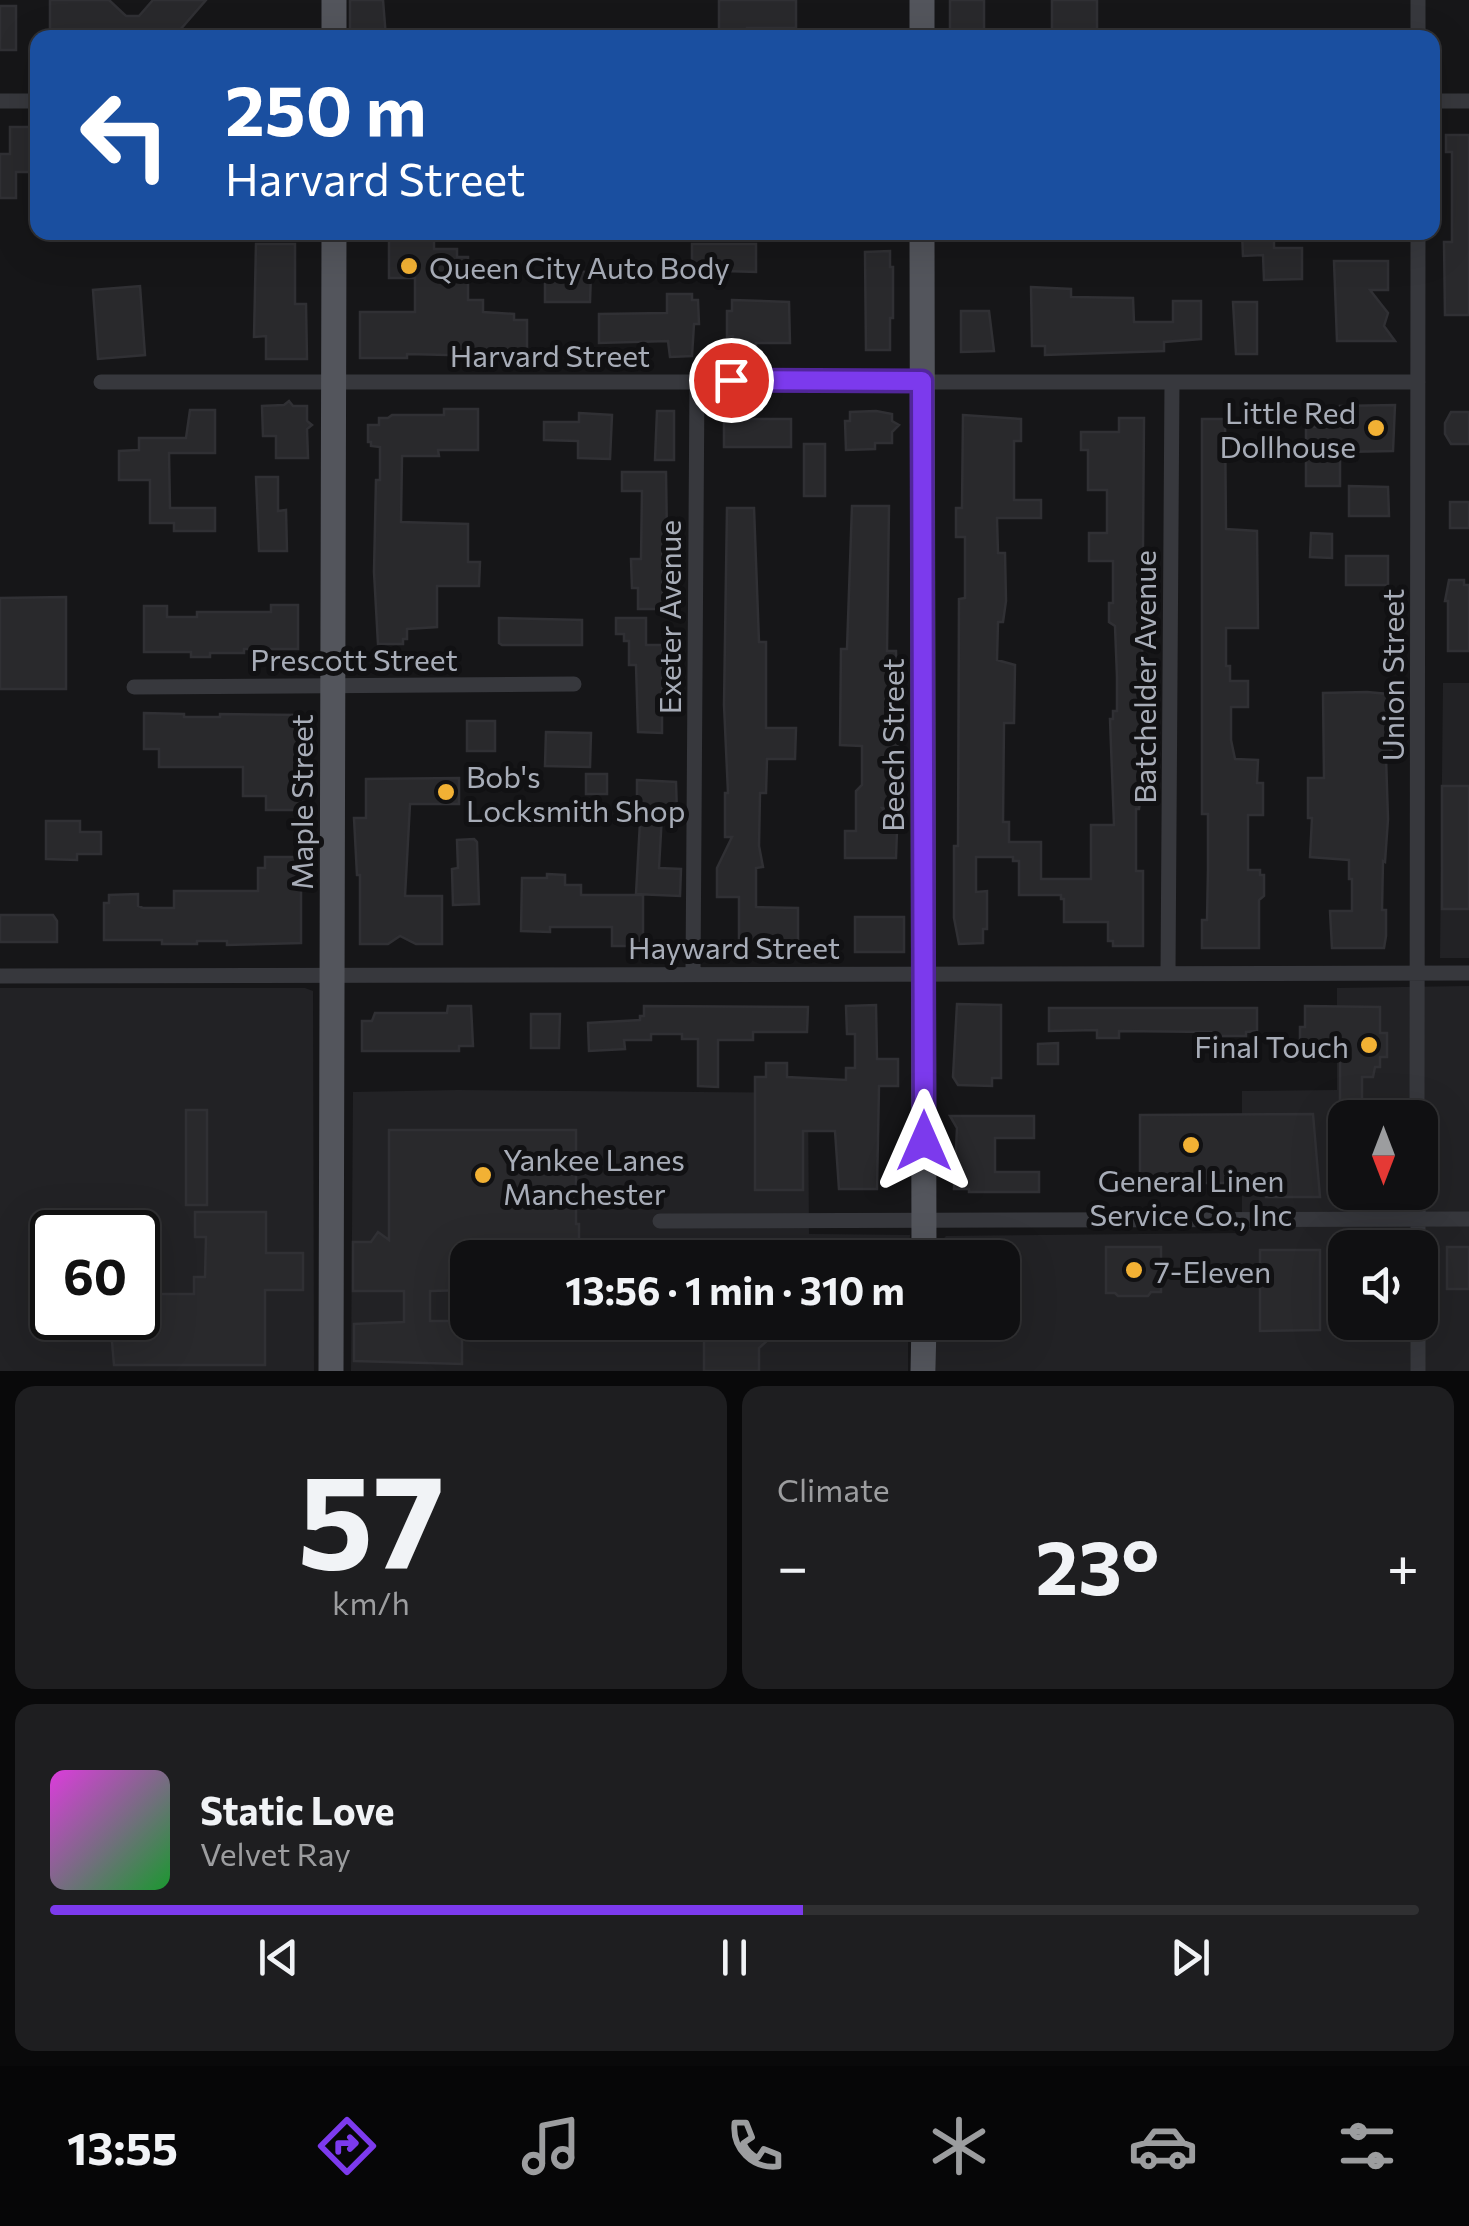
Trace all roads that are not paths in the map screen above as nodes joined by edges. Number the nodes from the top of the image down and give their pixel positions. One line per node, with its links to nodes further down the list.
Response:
1 (334, 0): 4 (main road)
2 (922, 0): 5 (main road)
3 (1418, 0): 6 (street)
4 (334, 30)
5 (922, 30)
6 (1418, 30)
7 (1469, 100): 10 (street)
8 (0, 101): 9 (street)
9 (30, 101)
10 (1440, 101)
11 (334, 240): 19 (main road, Maple Street)
12 (922, 240): 15 (main road, Beech Street)
13 (1418, 240): 18 (street, Union Street)
14 (697, 380): 15 (street, Harvard Street); 19 (street, Harvard Street); 26 (street, Exeter Avenue)
15 (922, 381): 17 (street, Harvard Street); 27 (main road, Beech Street)
16 (101, 382): 19 (street, Harvard Street)
17 (1172, 382): 18 (street, Harvard Street); 25 (street, Batchelder Avenue)
18 (1418, 382): 23 (street, Union Street)
19 (332, 383): 22 (main road, Maple Street)
20 (574, 684): 22 (street, Prescott Street)
21 (134, 686): 22 (street, Prescott Street)
22 (333, 686): 28 (main road, Maple Street)
23 (1418, 972): 24 (street, Hayward Street); 25 (street, Hayward Street); 30 (street, Union Street)
24 (1469, 972)
25 (1168, 973): 27 (street, Hayward Street)
26 (694, 974): 27 (street, Hayward Street); 28 (street, Hayward Street)
27 (924, 974): 32 (main road, Beech Street)
28 (332, 975): 29 (street, Hayward Street); 40 (main road, Maple Street)
29 (0, 976)
30 (1417, 1100)
31 (1418, 1210): 33 (street)
32 (924, 1219): 33 (street); 35 (street); 37 (main road, Beech Street)
33 (1418, 1219): 34 (street); 36 (street)
34 (1469, 1219)
35 (660, 1221)
36 (1418, 1230)
37 (924, 1240)
38 (924, 1340): 41 (main road)
39 (1418, 1340): 42 (street)
40 (331, 1371)
41 (923, 1371)
42 (1418, 1371)

